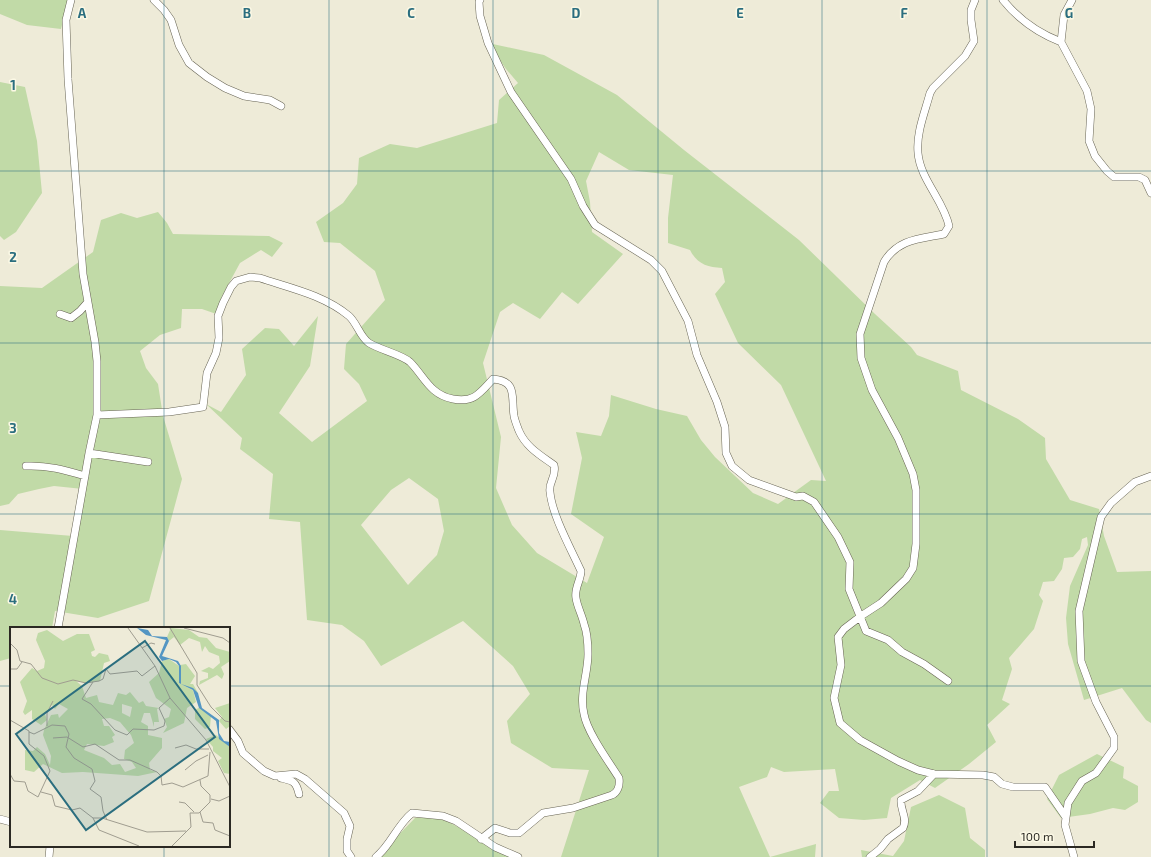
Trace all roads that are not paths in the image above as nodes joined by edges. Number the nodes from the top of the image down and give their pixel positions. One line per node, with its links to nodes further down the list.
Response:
1 (71, 0): 10 (street)
2 (154, 0): 8 (street)
3 (480, 0): 18 (street)
4 (975, 0): 18 (street)
5 (1004, 0): 7 (street)
6 (1072, 0): 7 (street)
7 (1061, 42): 9 (street)
8 (281, 106)
9 (1151, 193)
10 (87, 303): 11 (street); 12 (street)
11 (60, 314)
12 (97, 415): 13 (street); 28 (street)
13 (89, 453): 14 (street); 16 (street)
14 (148, 462)
15 (26, 466): 16 (street)
16 (85, 476): 19 (street)
17 (1151, 476): 25 (street)
18 (860, 616): 20 (street); 22 (street)
19 (58, 627)
20 (948, 681)
21 (230, 730): 23 (street)
22 (934, 774): 25 (street); 34 (street)
23 (276, 776): 24 (street); 31 (street)
24 (299, 794)
25 (1065, 816): 35 (street)
26 (0, 819): 27 (street)
27 (10, 822)
28 (481, 839): 32 (street); 33 (street)
29 (50, 847): 30 (street)
30 (49, 857)
31 (351, 857)
32 (376, 857)
33 (518, 857)
34 (870, 857)
35 (1074, 857)

